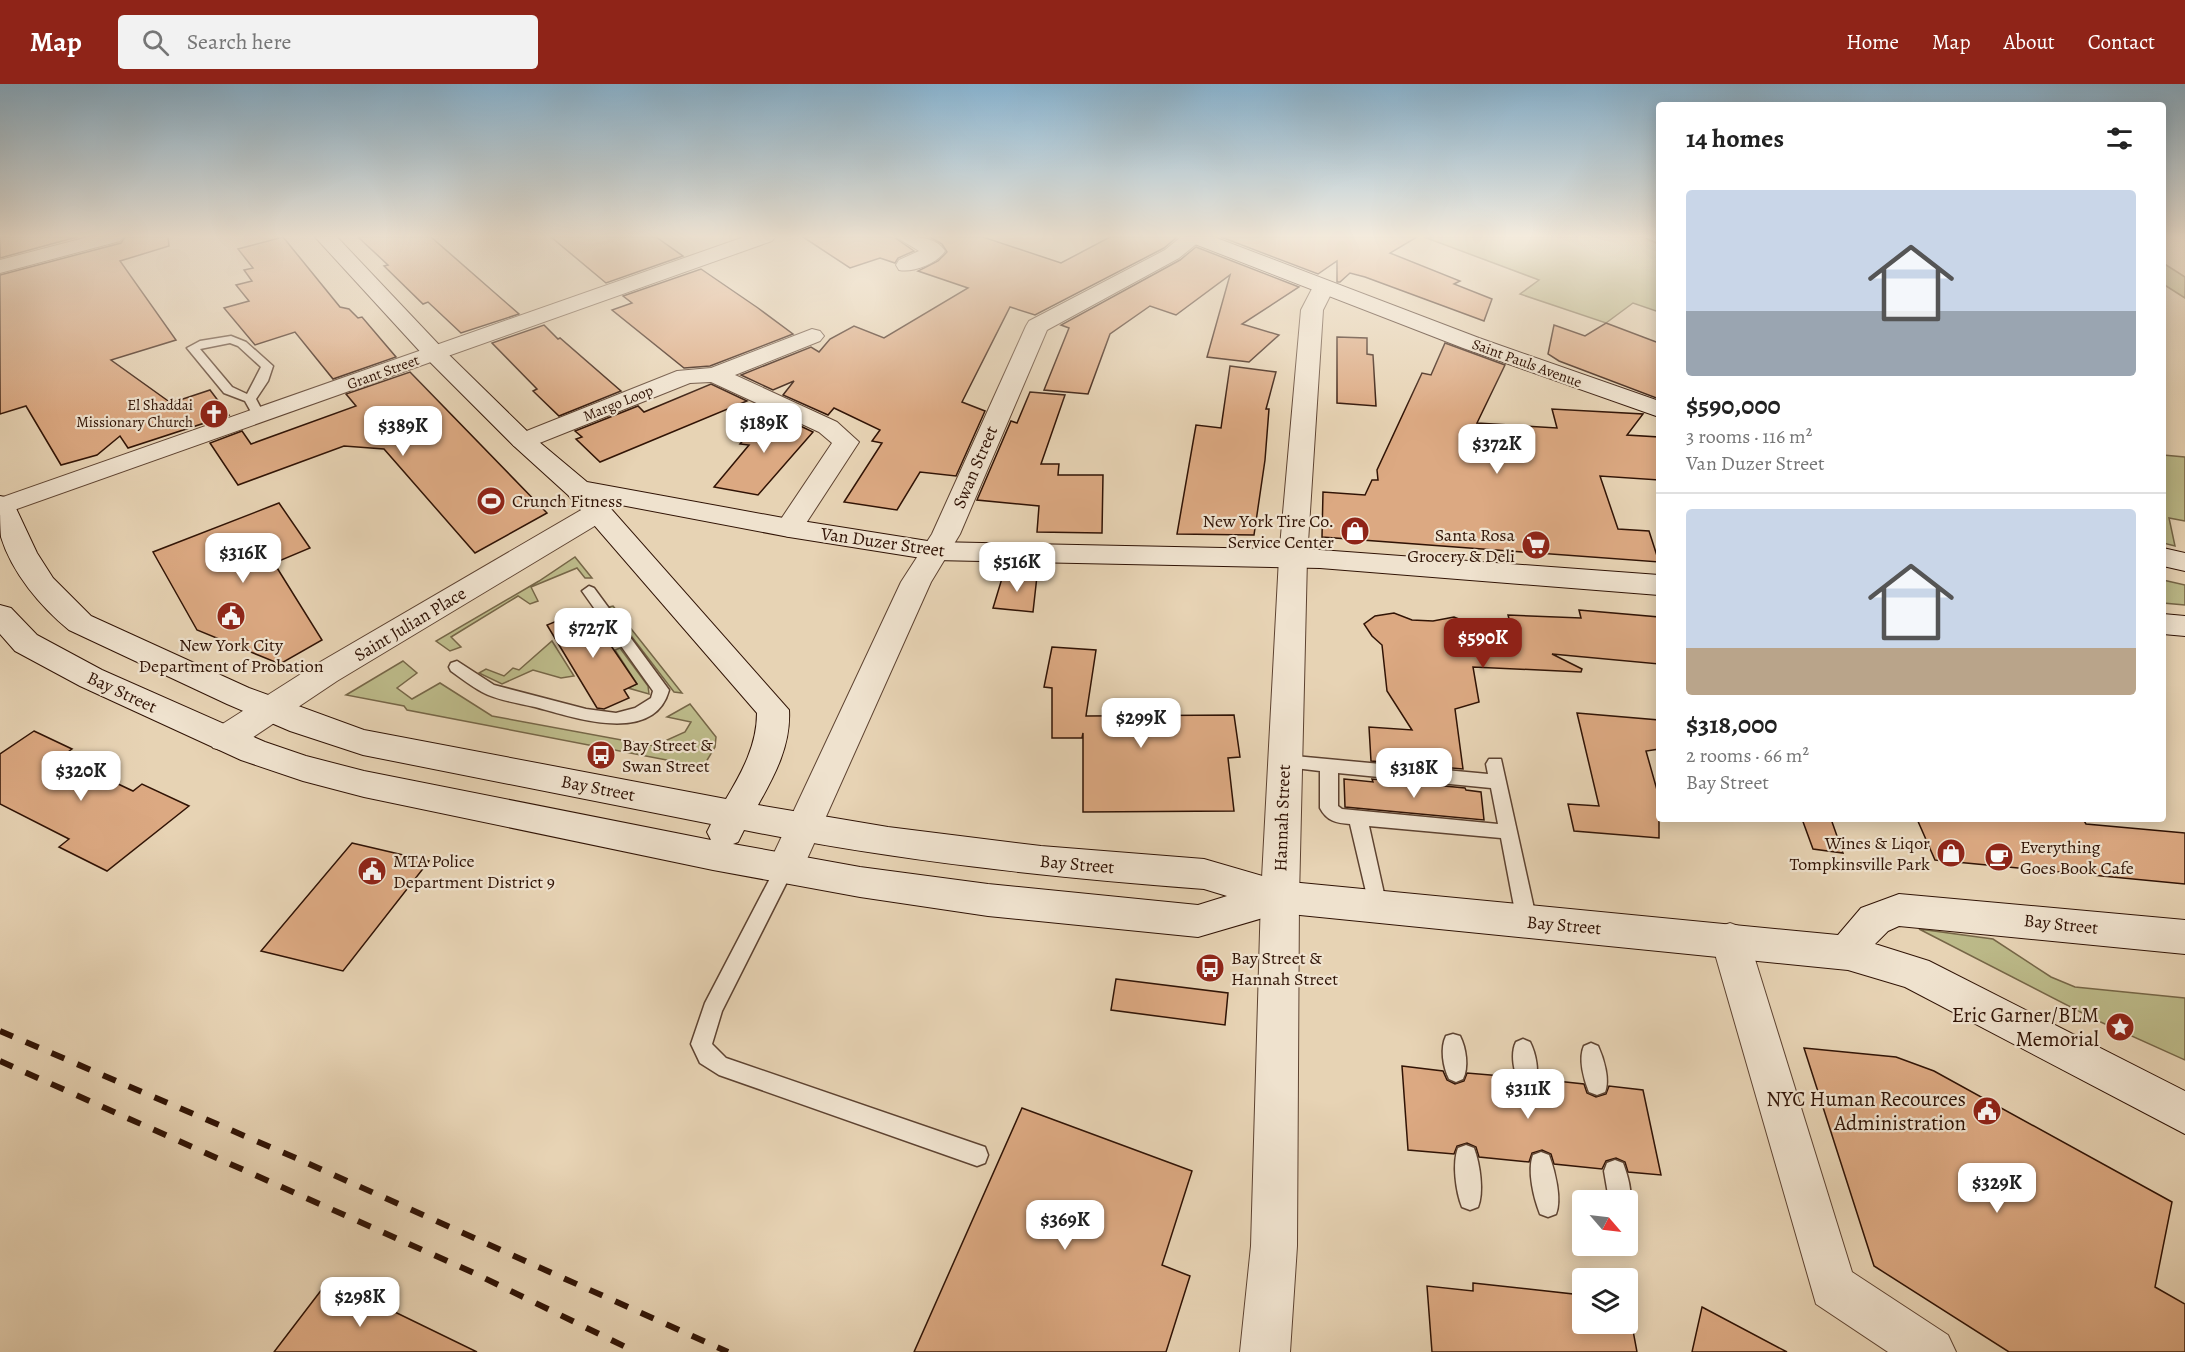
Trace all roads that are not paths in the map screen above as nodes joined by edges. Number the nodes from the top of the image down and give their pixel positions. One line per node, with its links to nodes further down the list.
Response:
1 (381, 296): 7 (main road)
2 (596, 296): 7 (main road, Grant Street)
3 (1093, 296): 16 (main road, Swan Street)
4 (1319, 296): 17 (main road, Hannah Street)
5 (1346, 296): 10 (main road, Saint Pauls Avenue)
6 (812, 336): 8 (main road, Margo Loop)
7 (434, 353): 9 (main road, Grant Street); 11 (main road)
8 (715, 375): 11 (main road, Margo Loop); 15 (main road, Margo Loop)
9 (255, 407): 9 (lane); 13 (main road, Grant Street)
10 (1656, 408)
11 (523, 441): 12 (main road)
12 (578, 489): 14 (main road); 15 (main road, Van Duzer Street)
13 (0, 506): 26 (main road, Bay Street)
14 (598, 512): 26 (main road, Saint Julian Place); 32 (main road)
15 (789, 528): 16 (main road, Van Duzer Street)
16 (934, 551): 17 (main road, Van Duzer Street); 34 (main road, Swan Street)
17 (1293, 558): 20 (main road, Van Duzer Street); 28 (main road, Hannah Street)
18 (2166, 558): 19 (main road)
19 (2185, 562)
20 (1656, 585)
21 (589, 591): 25 (lane)
22 (0, 615): 27 (main road, Bay Street)
23 (2166, 624): 24 (main road)
24 (2185, 626)
25 (457, 667)
26 (271, 709): 27 (main road, Saint Julian Place); 32 (main road, Bay Street)
27 (225, 739): 36 (main road, Bay Street)
28 (1284, 761): 30 (lane); 38 (main road, Hannah Street)
29 (1495, 764): 31 (lane)
30 (1329, 765): 31 (lane); 33 (lane)
31 (1499, 782): 35 (lane)
32 (734, 815): 34 (main road, Bay Street); 36 (main road)
33 (1358, 818): 35 (lane); 39 (lane)
34 (804, 828): 37 (main road, Swan Street); 38 (main road, Bay Street)
35 (1510, 832): 40 (lane)
36 (713, 855): 37 (main road, Bay Street)
37 (785, 868): 38 (main road, Bay Street); 51 (lane)
38 (1280, 897): 39 (main road, Bay Street); 58 (main road, Hannah Street)
39 (1378, 908): 40 (main road, Bay Street)
40 (1527, 922): 42 (main road, Bay Street)
41 (2185, 937): 43 (main road, Bay Street)
42 (1730, 940): 43 (main road, Bay Street); 59 (main road)
43 (1848, 953): 50 (main road, Bay Street)
44 (1453, 1043): 47 (lane)
45 (1523, 1049): 48 (lane)
46 (1591, 1053): 49 (lane)
47 (1456, 1072)
48 (1527, 1078)
49 (1597, 1085)
50 (2185, 1113)
51 (977, 1155)
52 (1466, 1156): 56 (lane)
53 (1541, 1163): 57 (lane)
54 (1615, 1171): 55 (lane)
55 (1618, 1190)
56 (1470, 1199)
57 (1548, 1206)
58 (1265, 1352)
59 (1931, 1352)

